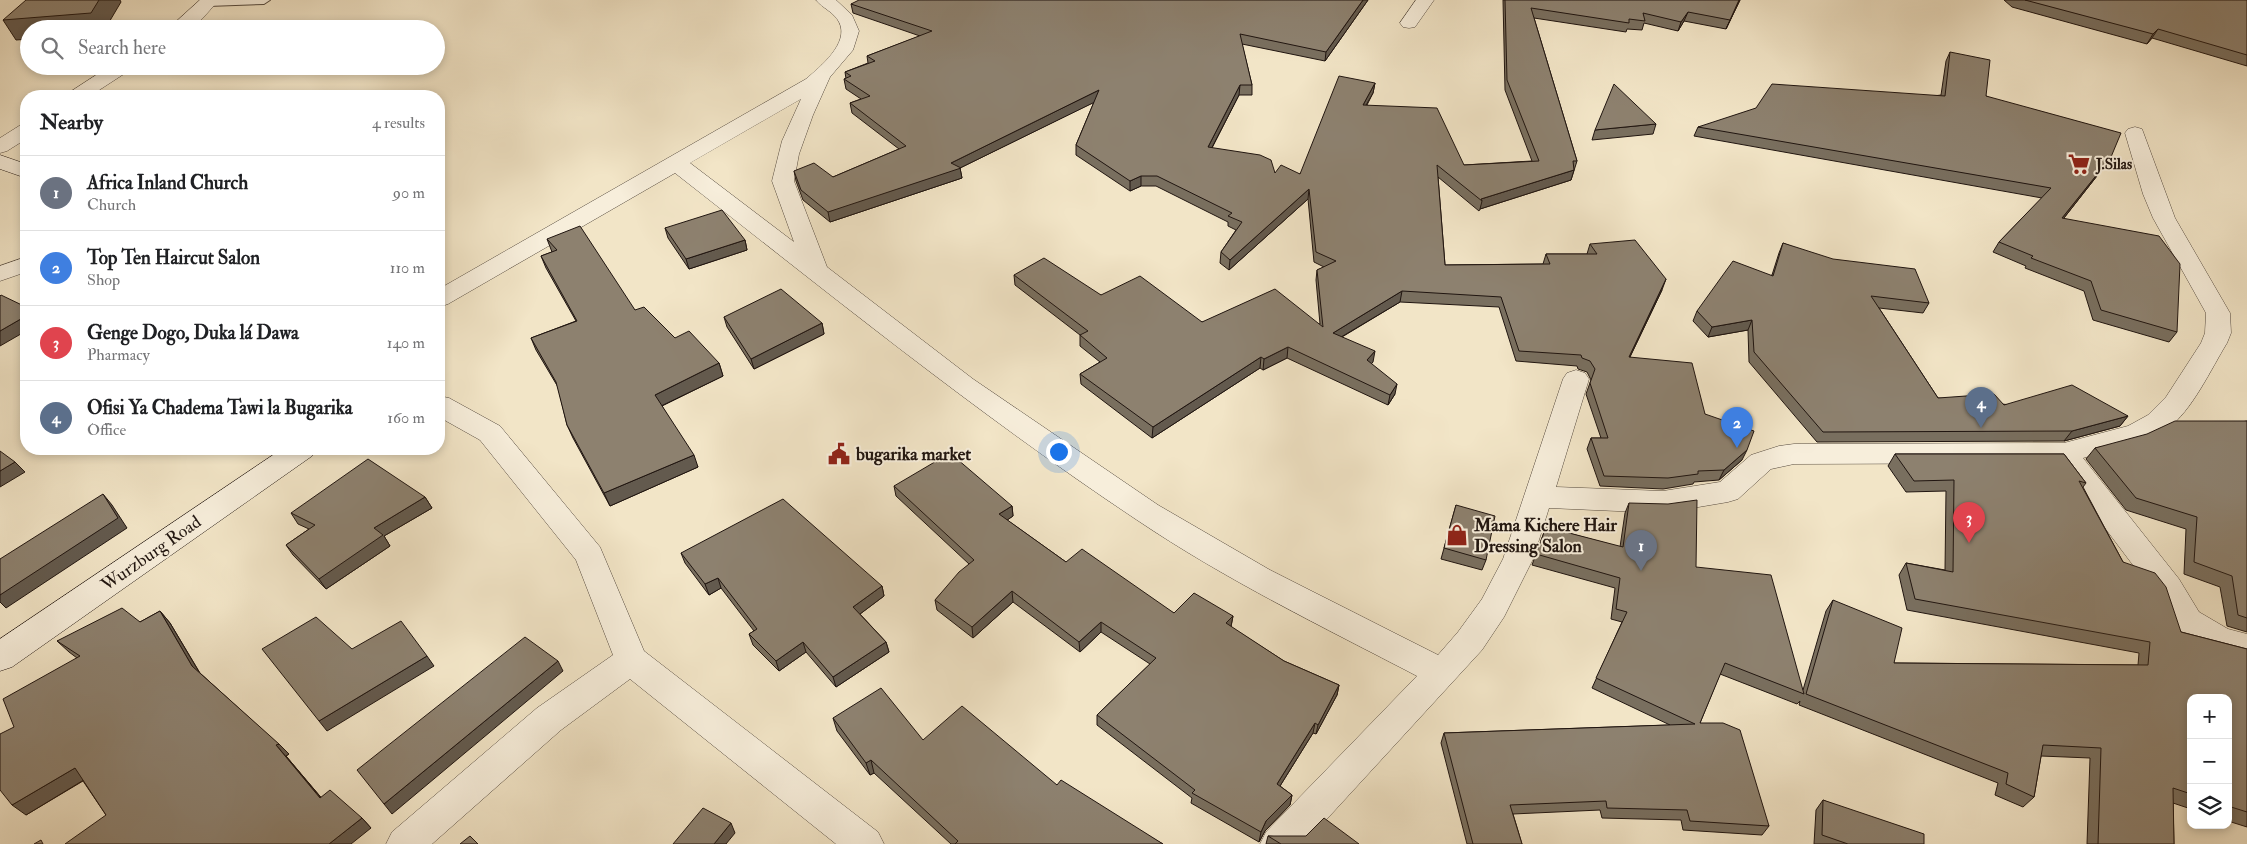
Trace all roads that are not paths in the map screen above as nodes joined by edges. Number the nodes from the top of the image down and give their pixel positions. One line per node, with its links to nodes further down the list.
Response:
1 (264, 0): 4 (lane)
2 (825, 0): 8 (street)
3 (1425, 0): 6 (street)
4 (209, 1): 5 (street)
5 (189, 20)
6 (1409, 23)
7 (109, 75): 9 (street)
8 (821, 78): 14 (street); 17 (street)
9 (86, 90)
10 (2135, 132): 22 (street)
11 (20, 134): 12 (street)
12 (0, 147)
13 (0, 161): 15 (street)
14 (676, 163): 17 (street); 19 (street)
15 (20, 169)
16 (20, 266): 18 (street)
17 (817, 273): 28 (street)
18 (0, 274)
19 (445, 296)
20 (1576, 379): 24 (street)
21 (445, 407): 27 (street)
22 (2064, 453): 24 (street); 25 (street)
23 (293, 455): 26 (street, Wurzburg Road)
24 (1537, 497): 28 (street)
25 (2247, 648)
26 (0, 658)
27 (631, 660): 29 (street); 30 (street)
28 (1442, 673): 31 (street)
29 (404, 844)
30 (865, 844)
31 (1279, 844)

